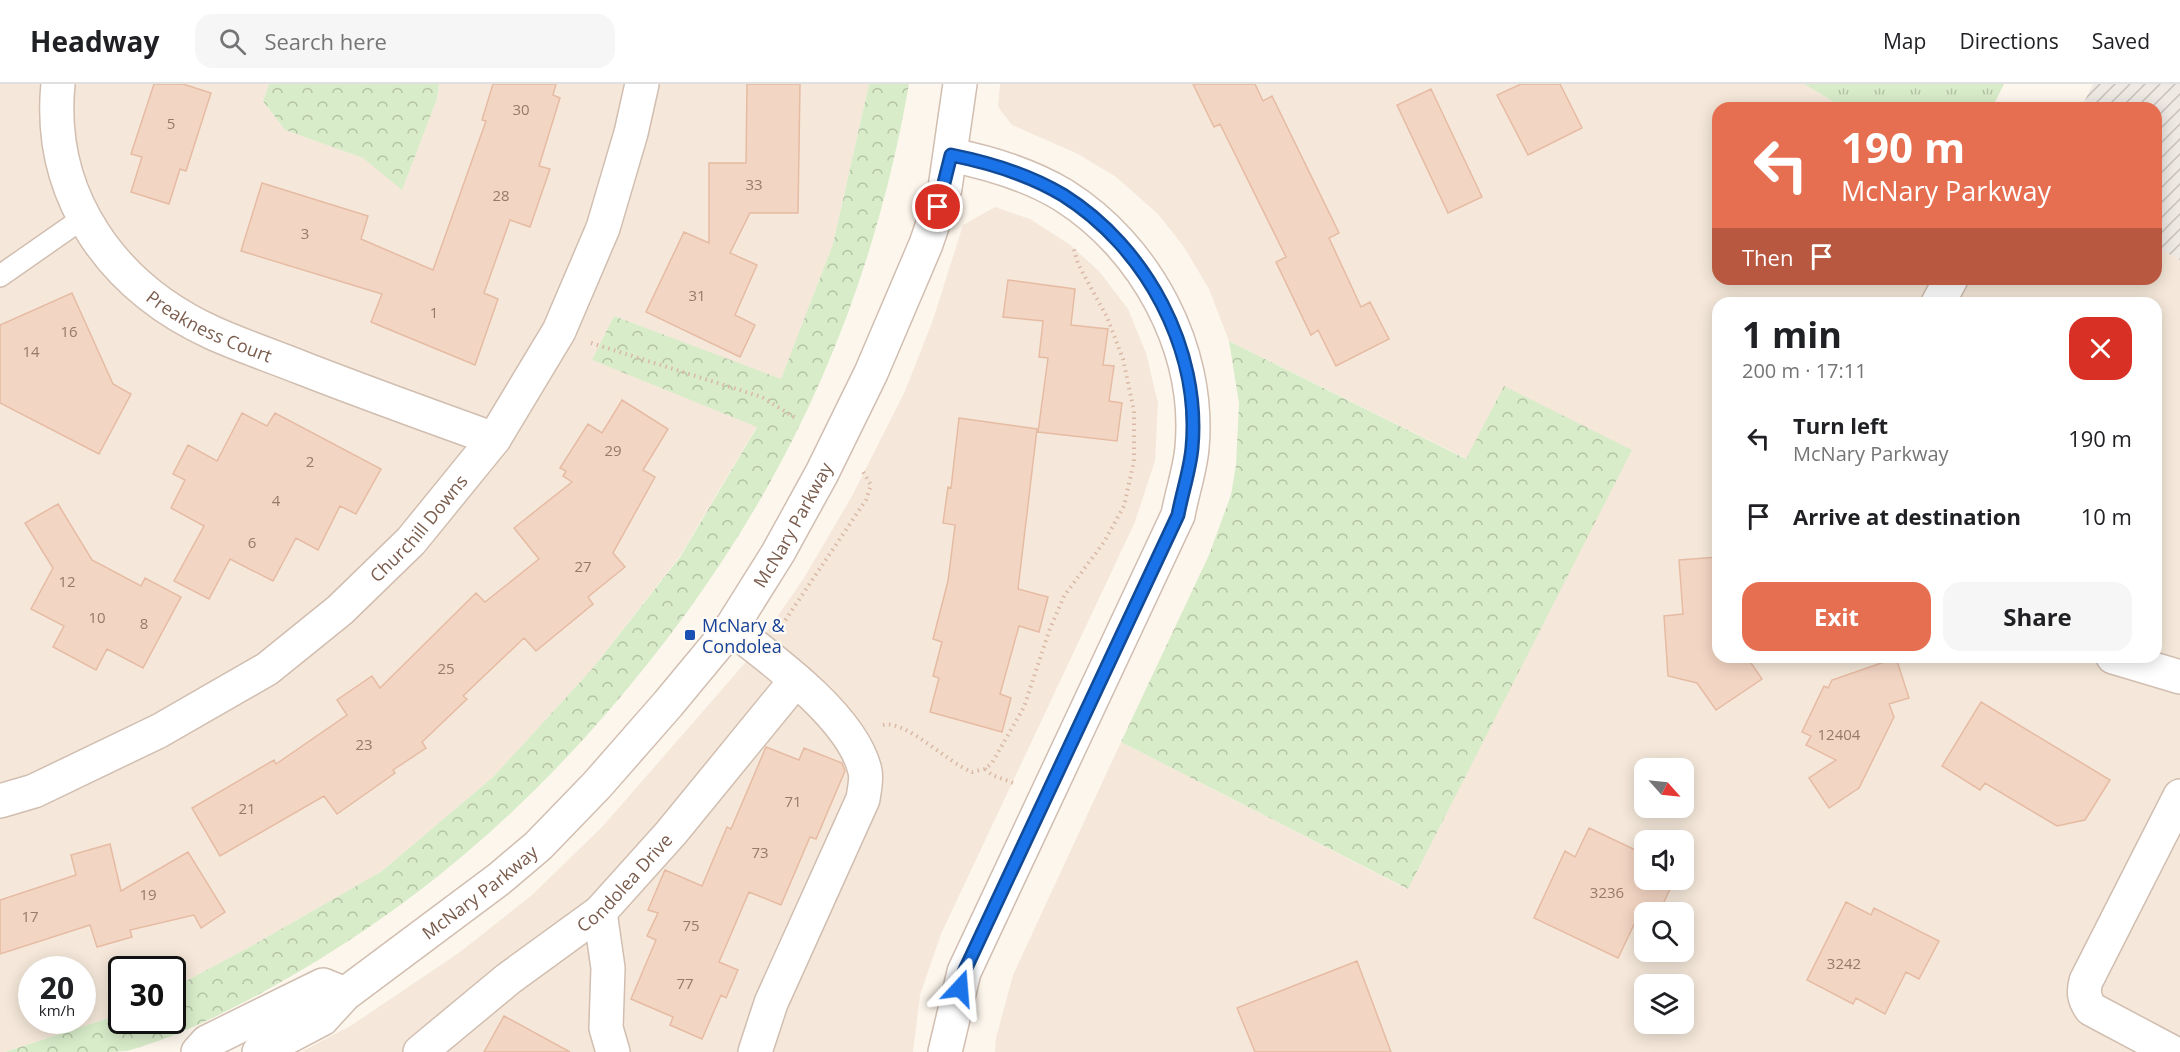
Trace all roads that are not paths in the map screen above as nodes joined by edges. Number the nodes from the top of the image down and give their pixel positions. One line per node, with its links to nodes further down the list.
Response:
1 (58, 84): 5 (street, Preakness Court)
2 (642, 84): 7 (street, Churchill Downs)
3 (960, 84): 4 (street, McNary Parkway)
4 (951, 155): 8 (street, McNary Parkway); 21 (street)
5 (83, 218): 6 (lane); 7 (street, Preakness Court)
6 (0, 276)
7 (495, 439): 13 (street, Churchill Downs)
8 (731, 628): 11 (street); 15 (street, McNary Parkway)
9 (2133, 663): 10 (street)
10 (2180, 677)
11 (796, 680): 14 (street, Condolea Drive); 20 (street)
12 (2180, 796): 22 (street)
13 (0, 801)
14 (600, 912): 18 (street, Condolea Drive); 19 (street)
15 (345, 994): 16 (street); 17 (street, McNary Parkway)
16 (198, 1052)
17 (259, 1052)
18 (420, 1052)
19 (613, 1052)
20 (755, 1052)
21 (945, 1052)
22 (2172, 1052)

